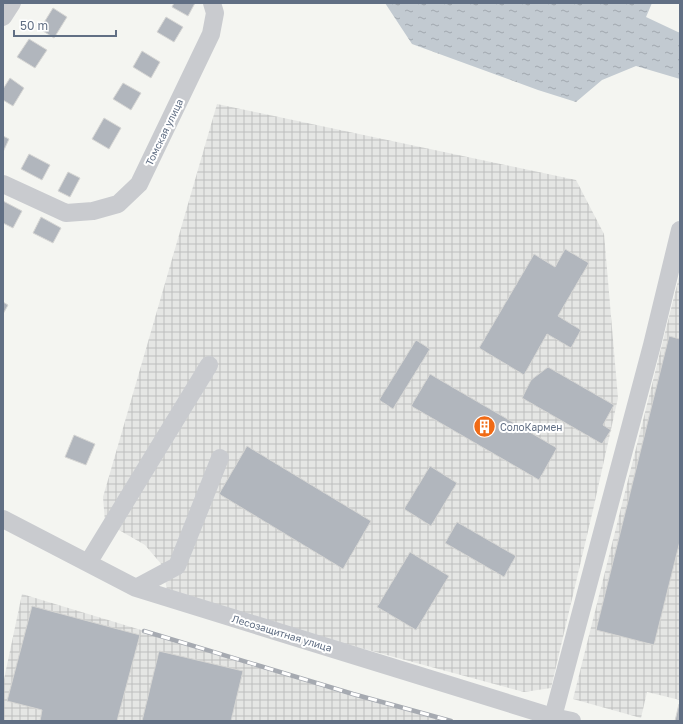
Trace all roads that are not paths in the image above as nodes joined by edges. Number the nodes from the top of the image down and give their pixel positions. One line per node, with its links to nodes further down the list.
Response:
1 (12, 3): 3 (street)
2 (212, 3): 4 (street, Томская улица)
3 (3, 17)
4 (3, 184)
5 (680, 230): 11 (street)
6 (209, 365): 9 (street)
7 (220, 458): 10 (street)
8 (3, 519): 9 (street, Лесозащитная улица)
9 (88, 563): 10 (street, Лесозащитная улица)
10 (136, 588): 11 (street, Лесозащитная улица)
11 (553, 717): 12 (street, Лесозащитная улица)
12 (572, 721)

